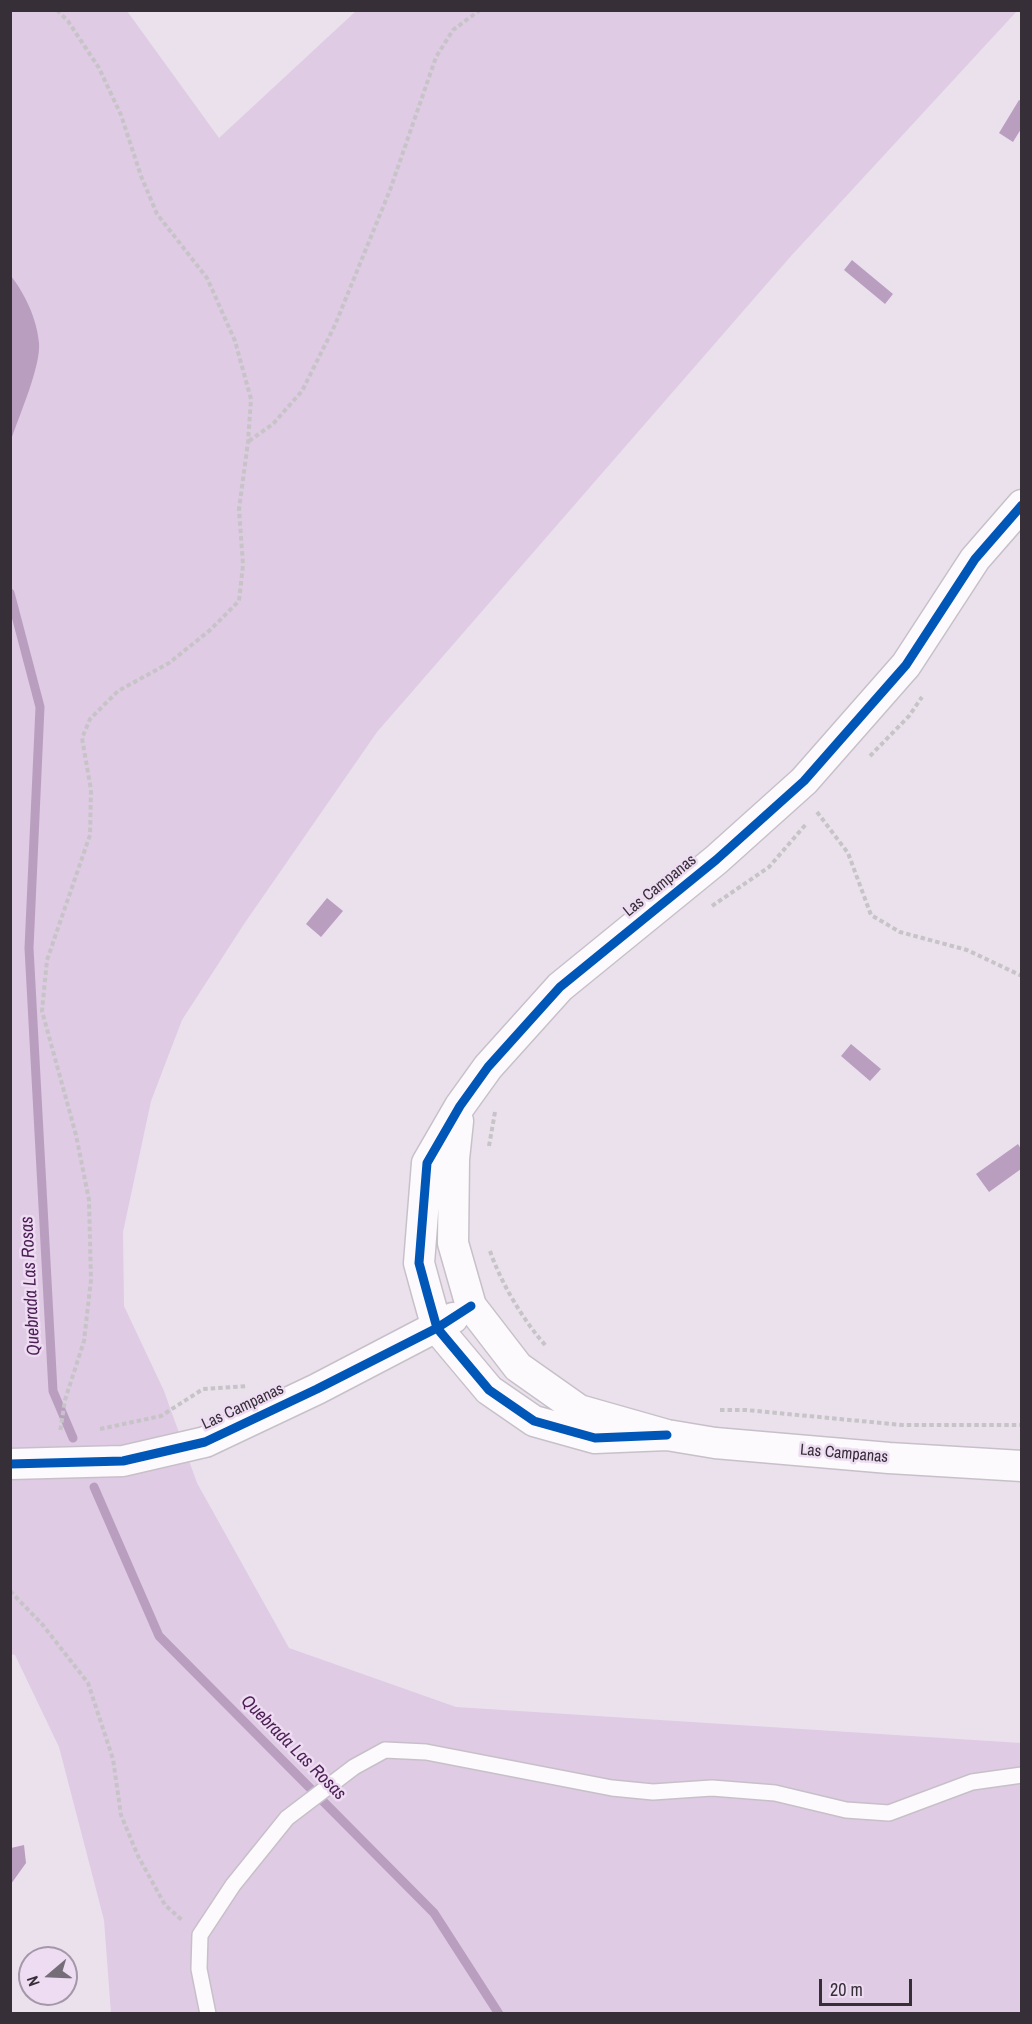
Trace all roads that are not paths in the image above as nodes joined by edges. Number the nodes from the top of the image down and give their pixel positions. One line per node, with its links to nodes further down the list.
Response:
1 (1022, 506): 2 (street, Las Campanas)
2 (460, 1106): 3 (street, Las Campanas); 4 (street, Las Campanas)
3 (471, 1306): 4 (street, Las Campanas); 5 (street, Las Campanas)
4 (437, 1328): 5 (street, Las Campanas); 6 (street, Las Campanas)
5 (667, 1435): 7 (street, Las Campanas)
6 (10, 1464)
7 (1022, 1466)
8 (1022, 1775): 9 (lane)
9 (208, 2013)

